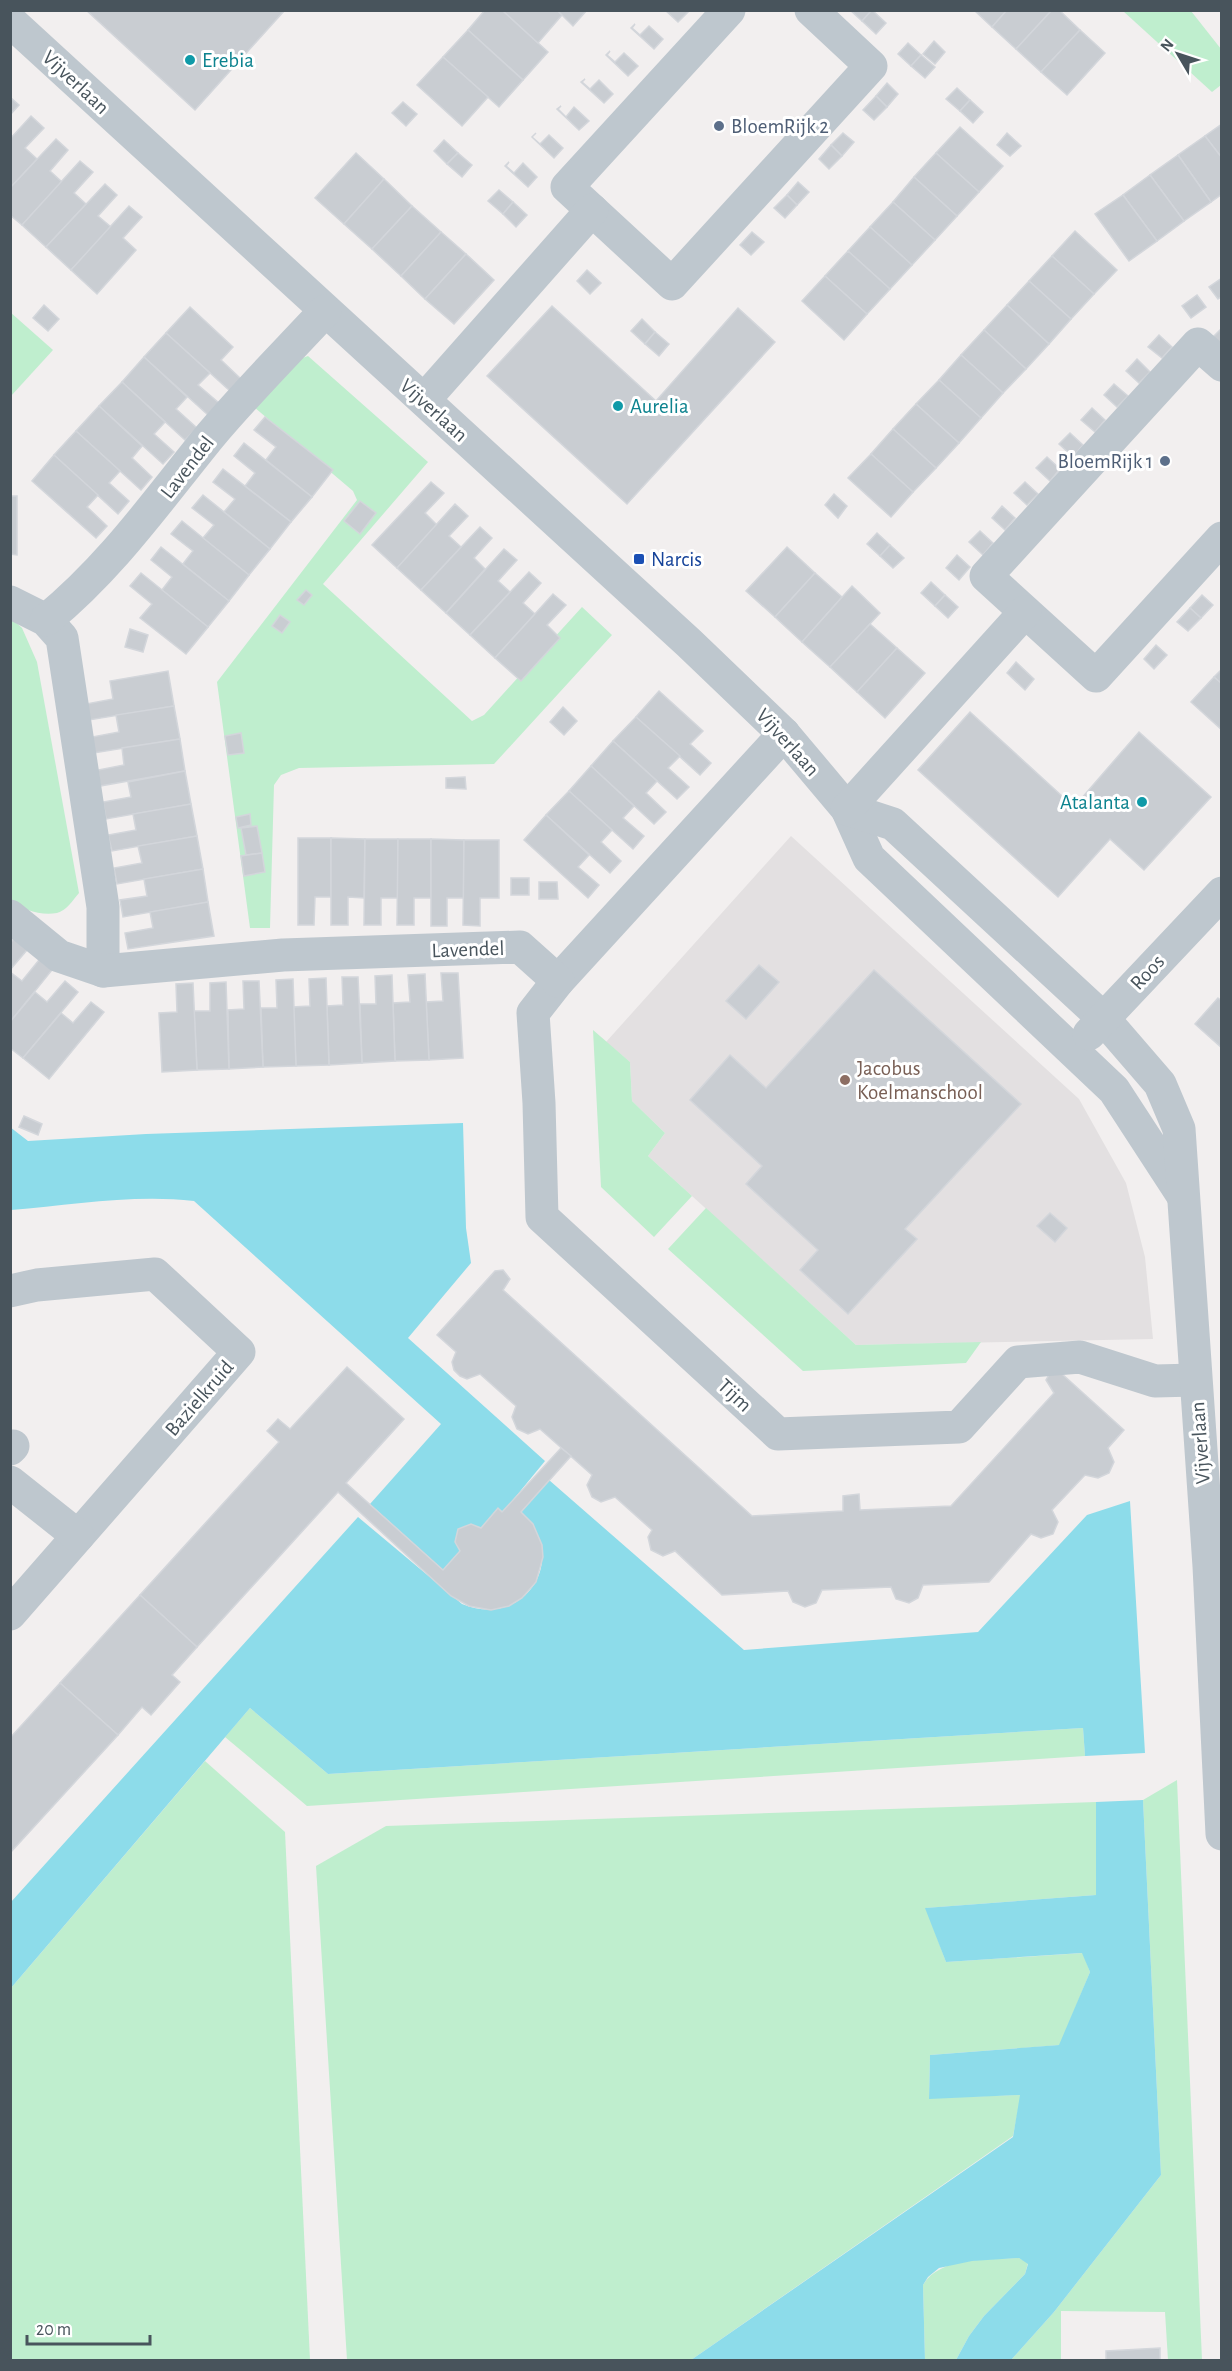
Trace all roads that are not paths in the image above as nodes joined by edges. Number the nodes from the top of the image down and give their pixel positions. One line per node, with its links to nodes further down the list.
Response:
1 (729, 10): 4 (street)
2 (811, 10): 4 (street)
3 (10, 21): 5 (street, Vijverlaan)
4 (592, 210): 7 (street)
5 (325, 311): 7 (street, Vijverlaan); 11 (street, Lavendel)
6 (1221, 365): 10 (street)
7 (424, 400): 12 (street, Vijverlaan)
8 (1221, 538): 10 (street)
9 (10, 602): 11 (street)
10 (1025, 612): 13 (street)
11 (46, 620): 16 (street)
12 (784, 734): 13 (street, Vijverlaan); 17 (street)
13 (847, 809): 18 (street, Vijverlaan); 19 (street, Vijverlaan)
14 (1221, 893): 18 (street, Roos)
15 (10, 916): 16 (street, Lavendel)
16 (103, 971): 17 (street, Lavendel)
17 (558, 981): 22 (street, Tijm)
18 (1103, 1018): 19 (street, Roos); 20 (street, Vijverlaan)
19 (1073, 1051): 20 (street, Vijverlaan)
20 (1183, 1196): 22 (street, Vijverlaan)
21 (10, 1291): 24 (street, Bazielkruid)
22 (1195, 1380): 25 (street, Vijverlaan)
23 (10, 1482): 24 (street)
24 (78, 1536): 26 (street, Bazielkruid)
25 (1215, 1566): 27 (street, Vijverlaan)
26 (10, 1614)
27 (1221, 1834)

